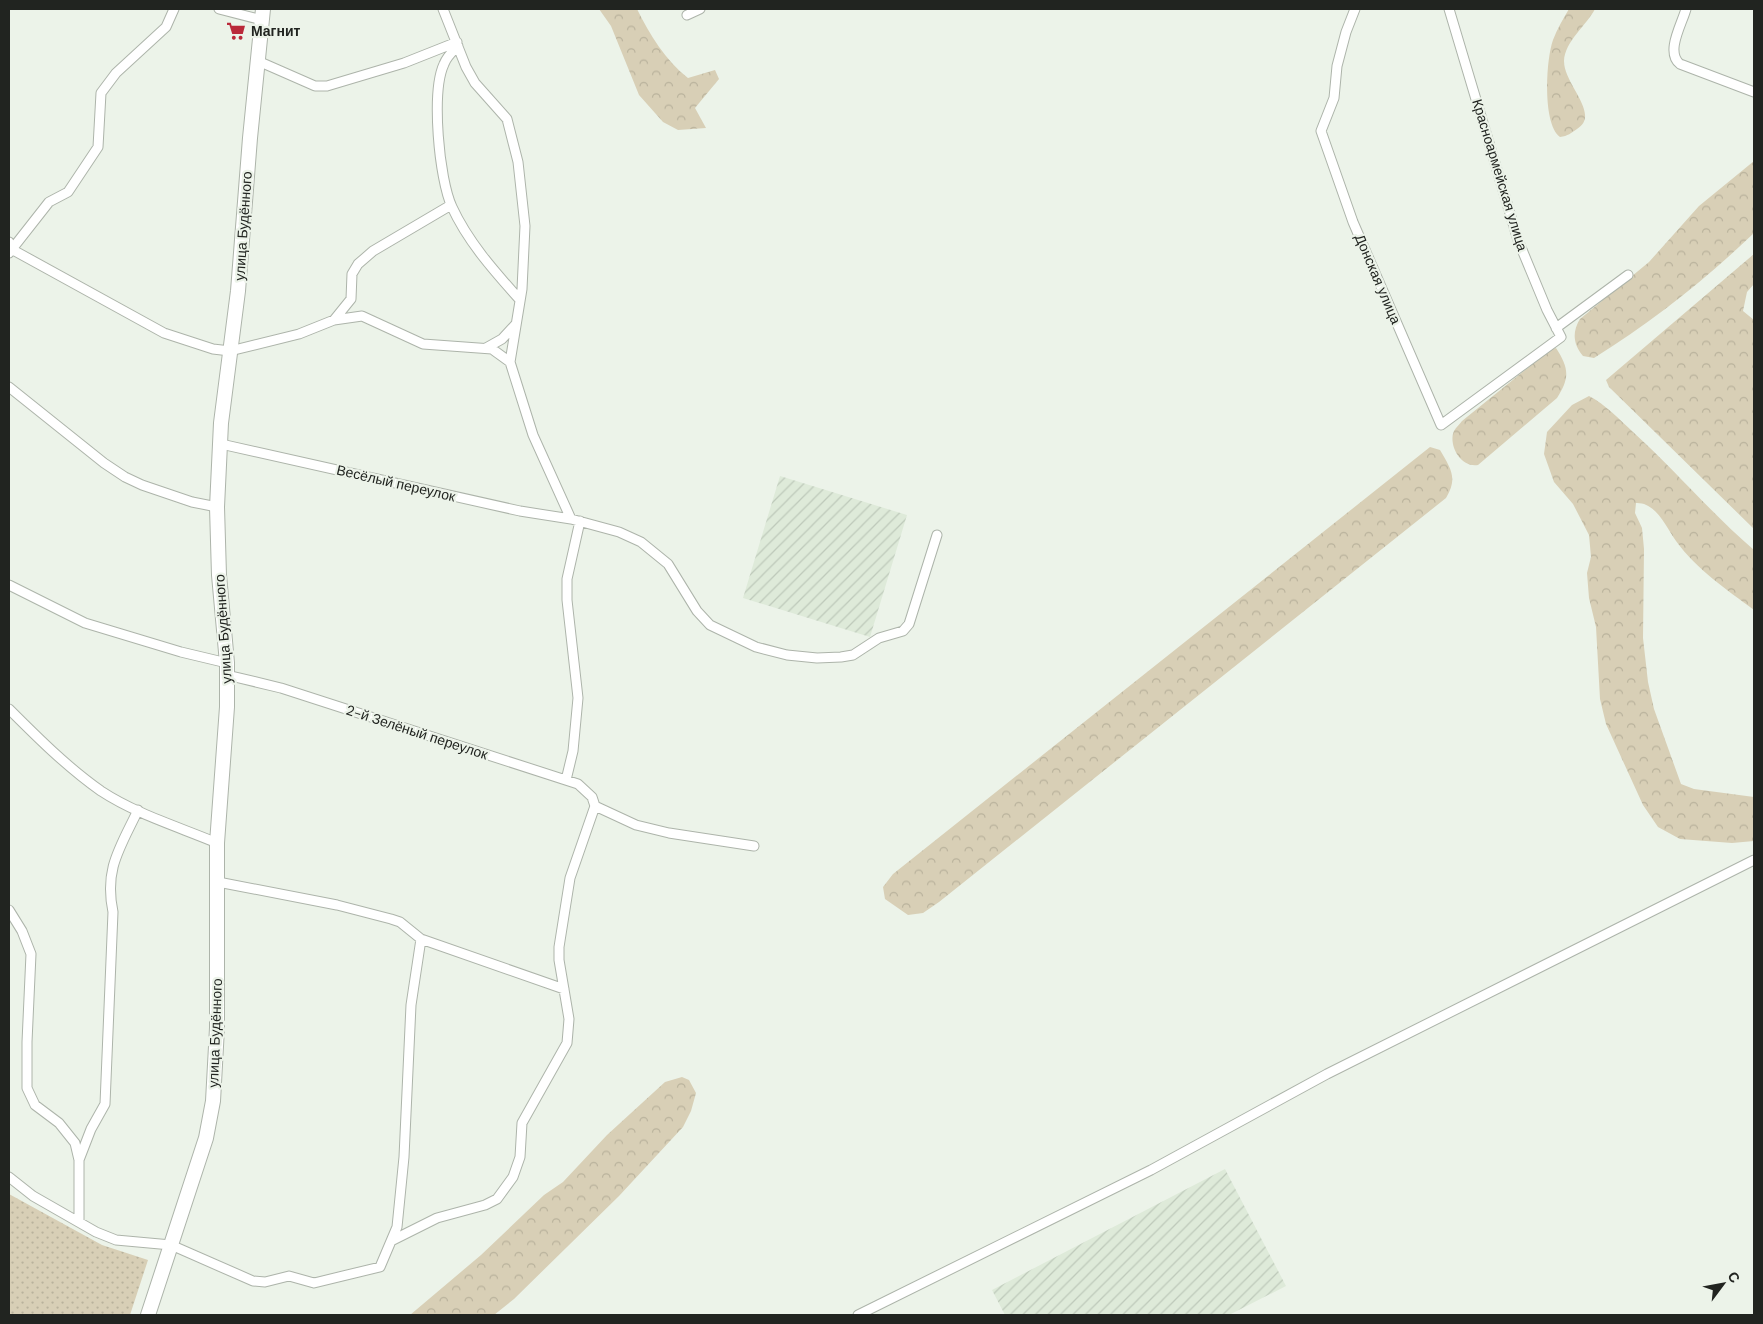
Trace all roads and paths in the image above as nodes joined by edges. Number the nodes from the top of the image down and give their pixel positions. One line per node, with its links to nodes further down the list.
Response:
1 (174, 9): 14 (street)
2 (219, 9): 8 (street)
3 (443, 9): 10 (street)
4 (700, 9): 9 (street)
5 (1355, 9): 19 (street, Донская улица)
6 (1449, 9): 19 (street, Красноармейская улица)
7 (1686, 9): 12 (street)
8 (262, 14): 11 (main road, улица Будённого)
9 (688, 15)
10 (458, 44): 11 (street); 13 (street); 16 (street)
11 (258, 61): 21 (main road, улица Будённого)
12 (1754, 92)
13 (451, 205): 16 (street); 17 (street)
14 (10, 248): 21 (street)
15 (1628, 275): 19 (street)
16 (520, 300): 18 (street)
17 (334, 320): 20 (street); 21 (street)
18 (516, 325): 20 (street); 22 (street)
19 (1558, 333)
20 (486, 348): 22 (street)
21 (230, 352): 24 (main road, улица Будённого)
22 (510, 362): 26 (street)
23 (9, 387): 25 (street)
24 (221, 444): 25 (main road, улица Будённого); 26 (street, Весёлый переулок)
25 (217, 507): 29 (main road, улица Будённого)
26 (575, 520): 27 (street, Весёлый переулок); 31 (street)
27 (937, 535)
28 (9, 585): 29 (street, 2-й Зелёный переулок)
29 (227, 669): 31 (street, 2-й Зелёный переулок); 34 (main road, улица Будённого)
30 (9, 709): 33 (street)
31 (566, 780): 32 (street, 2-й Зелёный переулок)
32 (595, 806): 35 (street, 2-й Зелёный переулок); 40 (street)
33 (138, 810): 34 (street); 41 (street)
34 (217, 843): 37 (main road, улица Будённого)
35 (754, 846)
36 (1754, 860): 47 (street)
37 (218, 882): 39 (street); 45 (main road, улица Будённого)
38 (9, 910): 41 (street)
39 (421, 939): 40 (street); 44 (street)
40 (564, 989): 44 (street)
41 (79, 1160): 43 (street)
42 (9, 1177): 43 (street)
43 (79, 1221): 45 (street)
44 (392, 1240): 45 (street)
45 (171, 1245): 46 (main road, улица Будённого)
46 (148, 1315)
47 (858, 1315)

